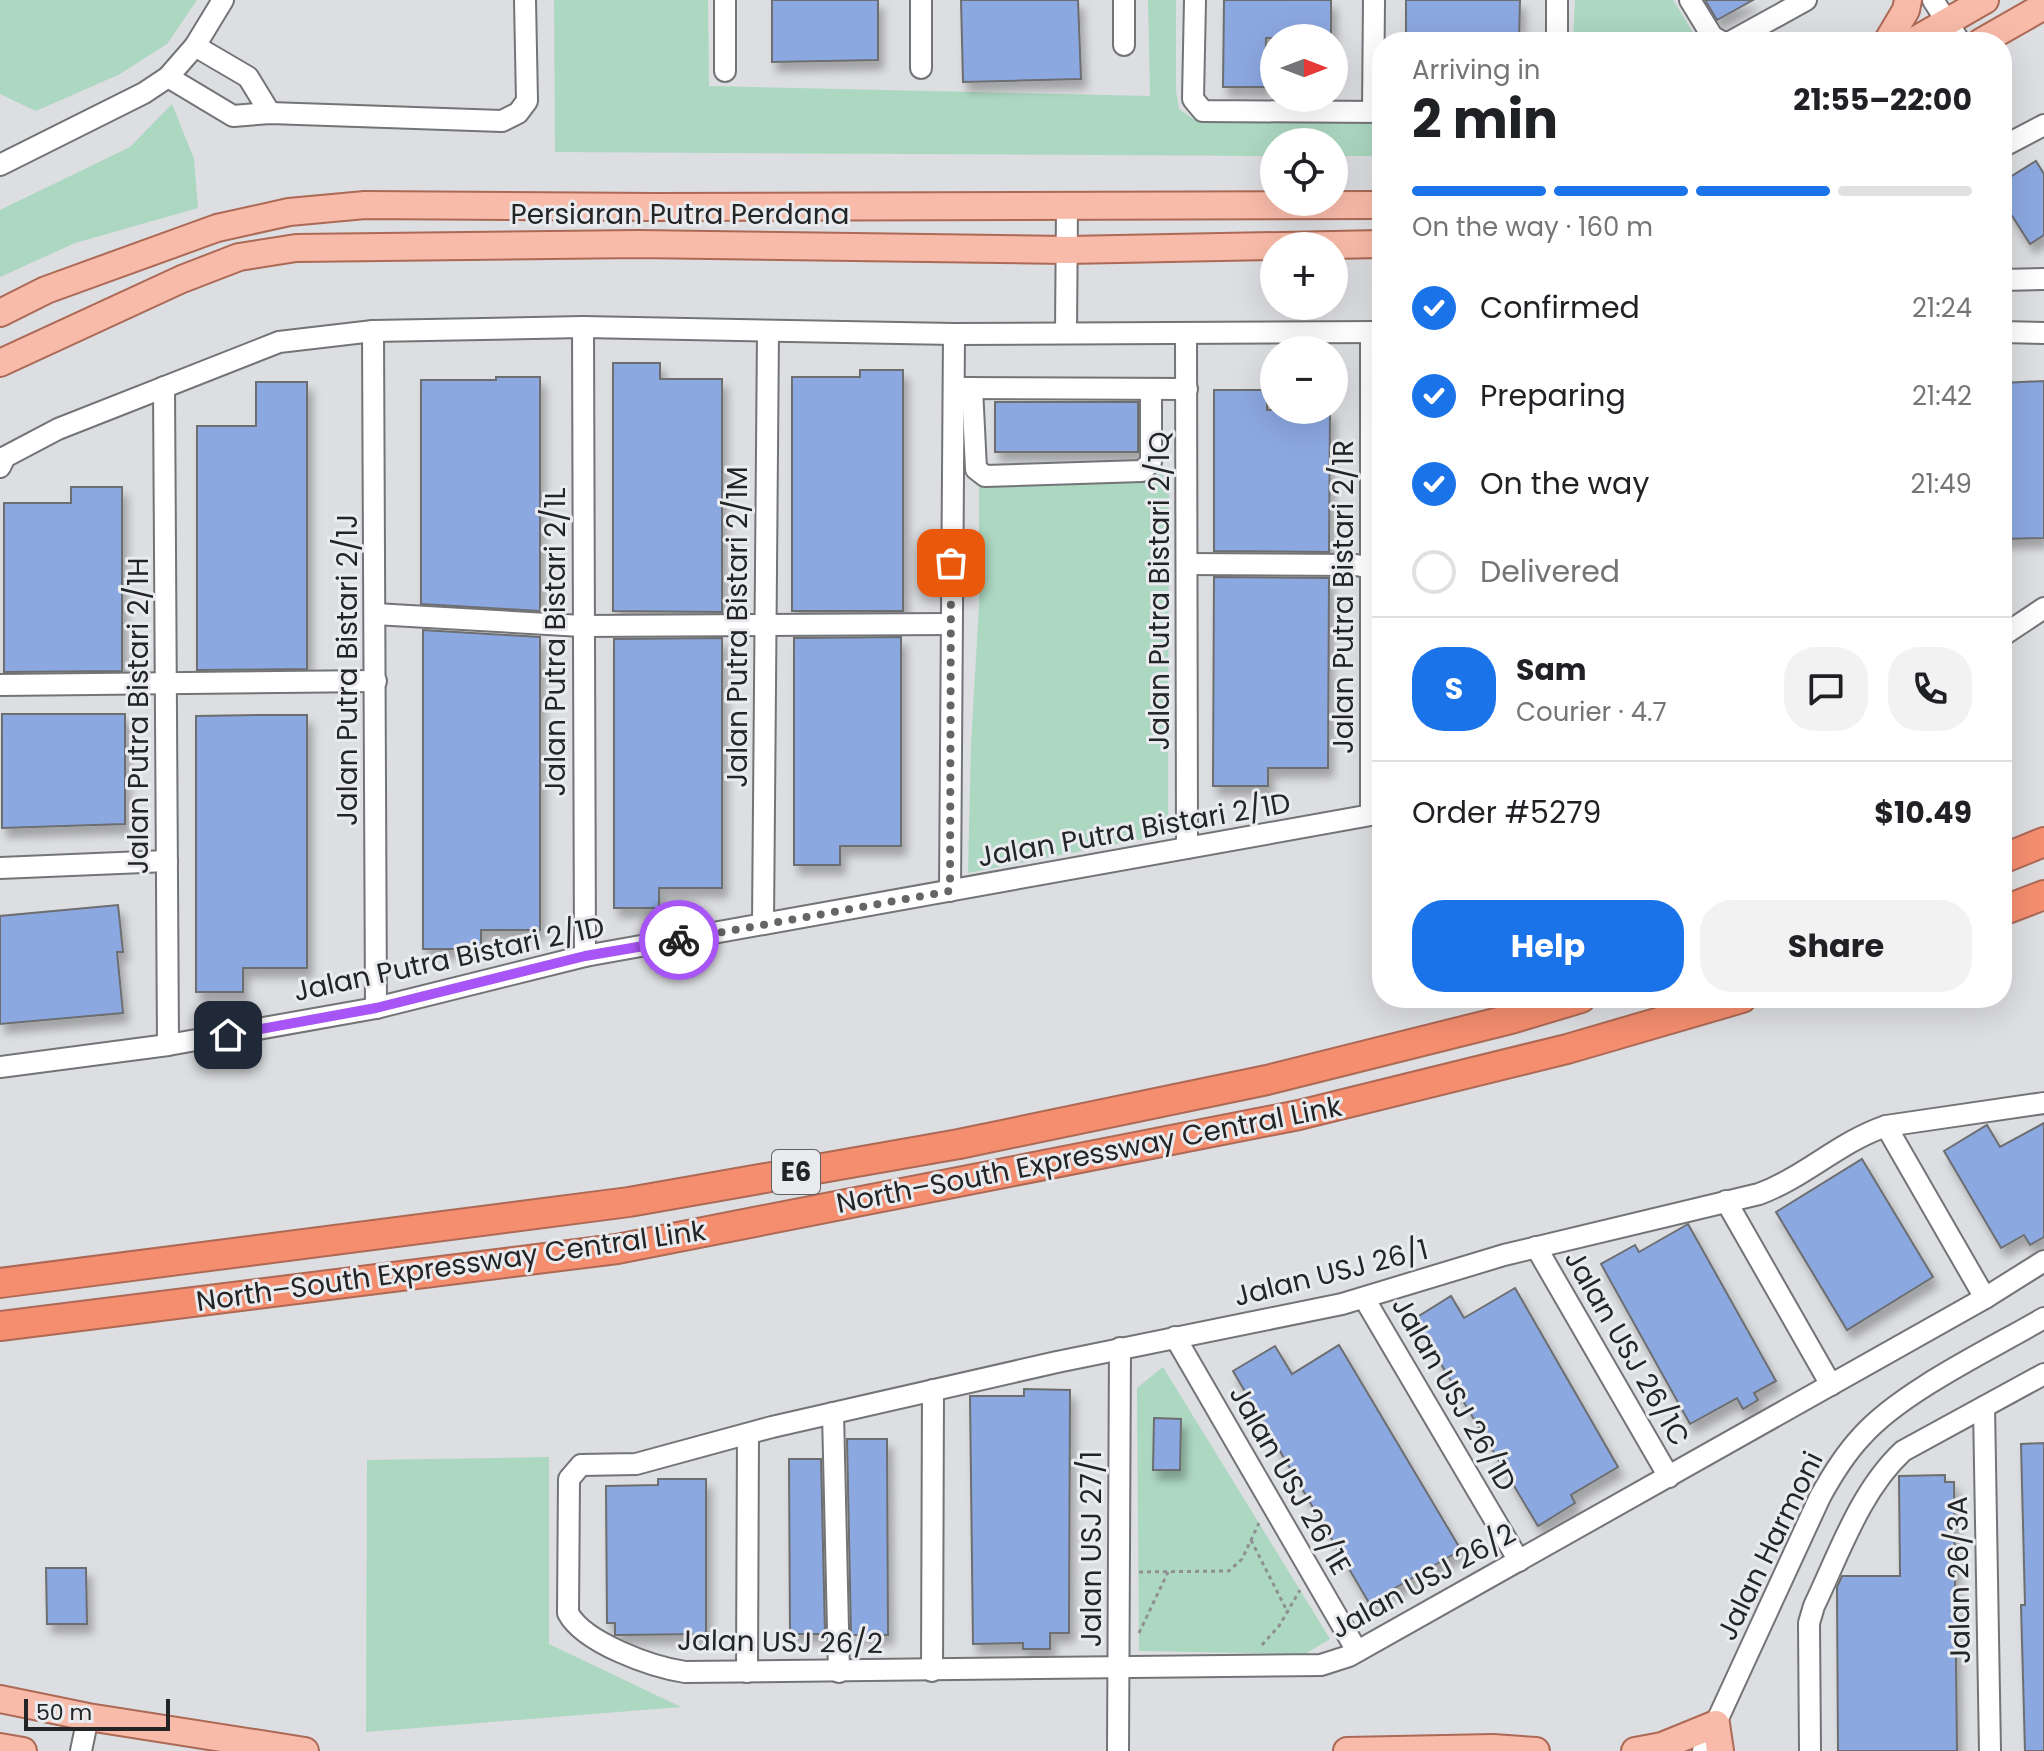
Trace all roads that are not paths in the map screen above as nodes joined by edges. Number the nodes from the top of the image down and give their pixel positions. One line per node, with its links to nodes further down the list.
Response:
1 (223, 0): 23 (street)
2 (525, 0): 28 (street)
3 (725, 0): 25 (street)
4 (921, 0): 24 (street)
5 (1124, 0): 22 (street)
6 (1195, 0): 27 (street)
7 (1374, 0): 15 (street)
8 (1557, 0): 16 (street)
9 (1690, 0): 17 (street)
10 (1806, 0): 18 (street)
11 (1908, 0): 19 (main road)
12 (1985, 0): 14 (main road)
13 (2044, 6): 21 (main road)
14 (1947, 21): 20 (main road)
15 (1375, 32)
16 (1557, 32)
17 (1710, 32)
18 (1748, 32)
19 (1893, 32)
20 (1929, 32)
21 (1998, 32)
22 (1124, 45)
23 (195, 46): 26 (street); 28 (street)
24 (921, 68)
25 (725, 71)
26 (168, 77): 28 (street); 31 (street)
27 (1372, 112)
28 (270, 113)
29 (2044, 125): 30 (street)
30 (2012, 142)
31 (0, 165)
32 (1372, 205): 33 (main road, Persiaran Putra Perdana)
33 (1067, 206): 35 (street); 38 (main road, Persiaran Putra Perdana)
34 (1372, 244): 35 (main road, Persiaran Putra Perdana)
35 (1067, 250): 44 (street); 48 (main road, Persiaran Putra Perdana)
36 (2044, 279): 37 (street)
37 (2012, 280)
38 (0, 313)
39 (583, 327): 40 (street); 41 (street); 60 (street, Jalan Putra Bistari 2/1L)
40 (373, 331): 49 (street); 57 (street, Jalan Putra Bistari 2/1J)
41 (768, 331): 46 (street); 58 (street, Jalan Putra Bistari 2/1M)
42 (1372, 332): 47 (street)
43 (2012, 332): 45 (street)
44 (1066, 333): 46 (street); 47 (street)
45 (2044, 333)
46 (954, 334): 50 (street)
47 (1186, 334): 52 (street, Jalan Putra Bistari 2/1Q)
48 (0, 363)
49 (164, 387): 53 (street); 63 (street, Jalan Putra Bistari 2/1H)
50 (962, 388): 51 (street); 51 (street); 59 (street)
51 (1151, 389): 52 (street)
52 (1187, 389): 54 (street, Jalan Putra Bistari 2/1Q)
53 (0, 467)
54 (1187, 564): 55 (street); 67 (street, Jalan Putra Bistari 2/1Q)
55 (1372, 569)
56 (2044, 608): 61 (street)
57 (375, 614): 60 (street); 62 (street, Jalan Putra Bistari 2/1J)
58 (764, 623): 59 (street); 60 (street); 74 (street, Jalan Putra Bistari 2/1M)
59 (951, 624): 71 (street)
60 (582, 626): 75 (street, Jalan Putra Bistari 2/1L)
61 (2012, 629)
62 (376, 681): 63 (street); 76 (street, Jalan Putra Bistari 2/1J)
63 (167, 684): 64 (street); 69 (street, Jalan Putra Bistari 2/1H)
64 (0, 685)
65 (1372, 815): 67 (street, Jalan Putra Bistari 2/1D)
66 (2044, 842): 68 (highway)
67 (1187, 848): 71 (street, Jalan Putra Bistari 2/1D)
68 (2012, 855)
69 (167, 861): 70 (street); 79 (street, Jalan Putra Bistari 2/1H)
70 (0, 868)
71 (950, 891): 74 (street, Jalan Putra Bistari 2/1D)
72 (2044, 895): 73 (highway)
73 (2012, 907)
74 (763, 924): 75 (street, Jalan Putra Bistari 2/1D)
75 (585, 956): 76 (street, Jalan Putra Bistari 2/1D)
76 (376, 1008): 79 (street, Jalan Putra Bistari 2/1D)
77 (1548, 1008): 86 (highway, North–South Expressway Central Link / E6)
78 (1707, 1008): 90 (highway, North–South Expressway Central Link / E6)
79 (168, 1045): 80 (street, Jalan Putra Bistari 2/1D)
80 (0, 1067)
81 (2044, 1103): 82 (street, Jalan USJ 26/1)
82 (1886, 1126): 83 (street, Jalan USJ 26/1); 88 (street)
83 (1726, 1201): 84 (street, Jalan USJ 26/1); 94 (street)
84 (1536, 1247): 87 (street, Jalan USJ 26/1); 100 (street, Jalan USJ 26/1C)
85 (2044, 1261): 88 (street, Jalan USJ 26/2)
86 (0, 1283)
87 (1364, 1298): 91 (street, Jalan USJ 26/1); 101 (street, Jalan USJ 26/1D)
88 (1985, 1298): 94 (street, Jalan USJ 26/2)
89 (2044, 1318): 109 (street, Jalan Harmoni)
90 (0, 1326)
91 (1175, 1337): 92 (street, Jalan USJ 26/1); 102 (street, Jalan USJ 26/1E)
92 (1120, 1348): 95 (street, Jalan USJ 26/1); 103 (street, Jalan USJ 27/1)
93 (2044, 1374): 96 (street)
94 (1831, 1385): 100 (street, Jalan USJ 26/2)
95 (933, 1390): 97 (street, Jalan USJ 26/1); 104 (street)
96 (1984, 1407): 120 (street); 121 (street, Jalan 26/3A)
97 (833, 1413): 98 (street, Jalan USJ 26/1); 106 (street)
98 (748, 1434): 99 (street, Jalan USJ 26/1); 105 (street)
99 (618, 1465): 105 (street, Jalan USJ 26/2)
100 (1669, 1477): 101 (street, Jalan USJ 26/2)
101 (1519, 1561): 102 (street, Jalan USJ 26/2)
102 (1357, 1651): 103 (street, Jalan USJ 26/2)
103 (1119, 1669): 104 (street, Jalan USJ 26/2); 114 (street, Jalan USJ 27/1)
104 (932, 1671): 106 (street, Jalan USJ 26/2)
105 (747, 1672): 106 (street, Jalan USJ 26/2)
106 (839, 1672)
107 (0, 1699): 108 (main road)
108 (88, 1717): 112 (street); 113 (main road)
109 (1716, 1724): 117 (main road); 118 (street, Jalan Harmoni); 119 (main road)
110 (0, 1747): 111 (main road)
111 (23, 1751)
112 (81, 1751)
113 (305, 1751)
114 (1118, 1751)
115 (1347, 1751): 116 (main road)
116 (1536, 1751)
117 (1635, 1751)
118 (1703, 1751)
119 (1720, 1751)
120 (1810, 1751)
121 (1990, 1751)

